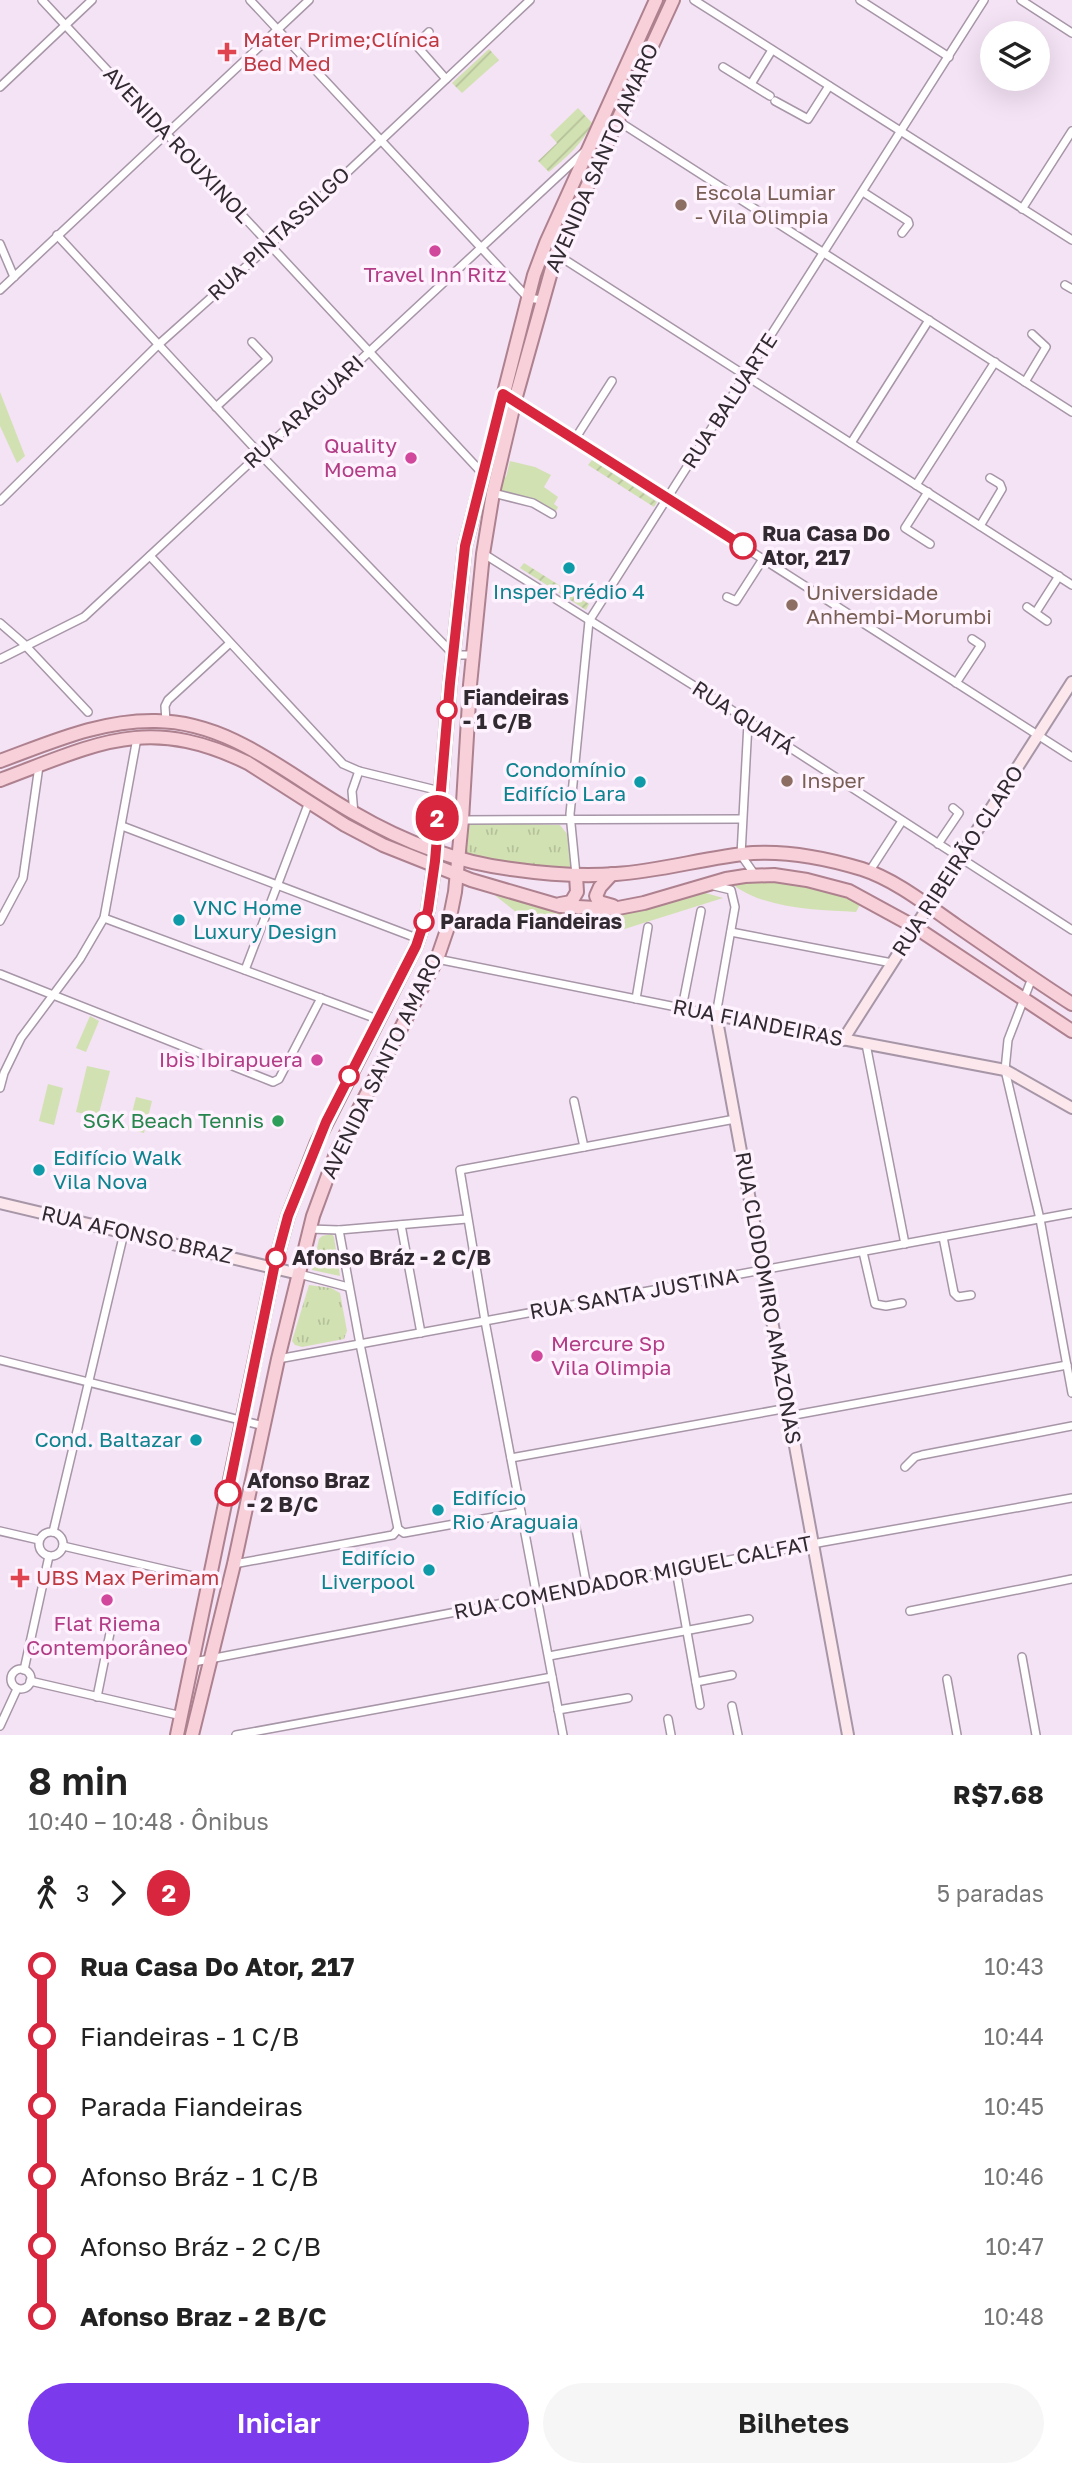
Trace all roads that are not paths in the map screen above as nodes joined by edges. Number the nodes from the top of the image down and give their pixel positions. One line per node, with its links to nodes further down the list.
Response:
1 (43, 0): 12 (street, AVENIDA ROUXINOL)
2 (92, 0): 12 (street)
3 (250, 0): 13 (street)
4 (309, 0): 13 (street)
5 (530, 0): 19 (street, RUA PINTASSILGO)
6 (656, 0): 23 (main road, AVENIDA SANTO AMARO)
7 (673, 0): 24 (main road, AVENIDA SANTO AMARO)
8 (694, 0): 16 (street)
9 (860, 0): 17 (street)
10 (984, 0): 17 (street, RUA BALUARTE)
11 (1021, 0): 15 (street)
12 (66, 25): 22 (street); 27 (street, AVENIDA ROUXINOL)
13 (278, 30): 27 (street); 28 (street)
14 (429, 32): 19 (street)
15 (1072, 33)
16 (772, 50): 20 (street); 21 (street)
17 (949, 57): 25 (street, RUA BALUARTE)
18 (723, 67): 20 (street)
19 (446, 79): 28 (street, RUA PINTASSILGO)
20 (751, 84): 21 (street)
21 (829, 86): 25 (street)
22 (0, 87)
23 (604, 119): 24 (street); 29 (main road, AVENIDA SANTO AMARO)
24 (618, 121): 38 (street); 39 (main road, AVENIDA SANTO AMARO)
25 (900, 131): 30 (street, RUA BALUARTE); 31 (street)
26 (1072, 131): 31 (street)
27 (167, 133): 33 (street); 36 (street, AVENIDA ROUXINOL)
28 (381, 141): 36 (street, RUA PINTASSILGO); 37 (street)
29 (592, 144): 37 (street, RUA ARAGUARI); 42 (main road, AVENIDA SANTO AMARO)
30 (863, 192): 32 (street); 38 (street, RUA BALUARTE)
31 (1022, 209): 34 (street)
32 (902, 233)
33 (57, 235): 40 (street); 47 (street)
34 (1072, 240)
35 (0, 244): 40 (street)
36 (270, 245): 47 (street, RUA PINTASSILGO); 48 (street, AVENIDA ROUXINOL)
37 (481, 248): 42 (street); 48 (street, RUA ARAGUARI)
38 (824, 253): 44 (street); 50 (street, RUA BALUARTE)
39 (556, 254): 43 (main road, AVENIDA SANTO AMARO); 50 (street)
40 (14, 277): 41 (street)
41 (0, 290)
42 (528, 298): 43 (street); 53 (main road, AVENIDA SANTO AMARO)
43 (542, 300): 53 (main road, AVENIDA SANTO AMARO)
44 (929, 320): 49 (street); 57 (street)
45 (1032, 334): 52 (street)
46 (252, 342): 54 (street)
47 (158, 345): 54 (street); 65 (street, RUA PINTASSILGO)
48 (370, 351): 58 (street, RUA ARAGUARI); 59 (street, AVENIDA ROUXINOL)
49 (995, 362): 52 (street); 61 (street)
50 (746, 376): 57 (street); 64 (street, RUA BALUARTE)
51 (612, 381): 56 (street)
52 (1025, 382): 55 (street)
53 (509, 397): 56 (street); 59 (main road, AVENIDA SANTO AMARO); 63 (main road, AVENIDA SANTO AMARO)
54 (216, 407): 58 (street)
55 (1072, 412)
56 (575, 439): 64 (street)
57 (851, 443): 61 (street)
58 (260, 453): 70 (street, RUA ARAGUARI); 84 (street)
59 (483, 475): 84 (main road, AVENIDA SANTO AMARO)
60 (990, 478): 67 (street)
61 (916, 485): 62 (street)
62 (928, 492): 67 (street); 68 (street)
63 (494, 493): 66 (street); 69 (main road, AVENIDA SANTO AMARO)
64 (668, 498): 71 (street); 78 (street, RUA BALUARTE)
65 (0, 501)
66 (552, 514)
67 (980, 526): 72 (street)
68 (930, 544)
69 (483, 554): 78 (street, RUA QUATÁ); 85 (main road, AVENIDA SANTO AMARO)
70 (150, 556): 82 (street); 83 (street, RUA ARAGUARI)
71 (763, 559): 74 (street); 88 (street)
72 (1059, 576): 73 (street); 76 (street)
73 (1072, 585)
74 (727, 597)
75 (1027, 607): 76 (street)
76 (1036, 612): 79 (street)
77 (0, 614): 80 (street)
78 (589, 621): 91 (street, RUA QUATÁ); 103 (street, RUA BALUARTE)
79 (1047, 621)
80 (2, 625): 83 (street)
81 (972, 639): 88 (street)
82 (230, 643): 90 (street); 97 (street)
83 (26, 647): 86 (street, RUA ARAGUARI); 89 (street)
84 (454, 655): 85 (street); 99 (main road, AVENIDA SANTO AMARO)
85 (473, 655): 105 (main road, AVENIDA SANTO AMARO)
86 (0, 659)
87 (1072, 682): 92 (street, RUA RIBEIRÃO CLARO)
88 (956, 683): 92 (street)
89 (88, 712)
90 (166, 722): 95 (main road); 102 (main road)
91 (748, 723): 104 (street); 106 (street, RUA QUATÁ)
92 (1038, 735): 94 (street); 112 (street, RUA RIBEIRÃO CLARO)
93 (137, 736): 96 (main road); 100 (main road); 107 (street)
94 (1072, 757)
95 (0, 761)
96 (39, 765): 98 (main road); 126 (street)
97 (359, 771): 99 (street); 102 (street)
98 (0, 780)
99 (440, 791): 109 (main road, AVENIDA SANTO AMARO)
100 (309, 802): 113 (main road); 119 (street)
101 (953, 808): 108 (street)
102 (354, 814): 109 (main road)
103 (570, 819): 104 (street); 105 (street); 117 (street, RUA BALUARTE)
104 (742, 819): 110 (street)
105 (462, 820): 111 (main road, AVENIDA SANTO AMARO)
106 (902, 821): 108 (street, RUA QUATÁ); 114 (street)
107 (121, 827): 119 (street); 125 (street)
108 (938, 844): 112 (street, RUA QUATÁ)
109 (436, 850): 111 (main road); 113 (main road, AVENIDA SANTO AMARO)
110 (741, 855): 114 (main road); 116 (main road); 118 (street)
111 (457, 858): 115 (main road, AVENIDA SANTO AMARO); 117 (main road)
112 (959, 858): 122 (street, RUA RIBEIRÃO CLARO); 129 (street, RUA QUATÁ)
113 (435, 866): 115 (main road); 131 (main road, AVENIDA SANTO AMARO)
114 (869, 872): 122 (main road)
115 (456, 874): 121 (main road); 132 (main road, AVENIDA SANTO AMARO)
116 (612, 874): 117 (main road); 123 (main road)
117 (576, 875): 121 (main road)
118 (756, 876): 120 (main road); 128 (main road)
119 (278, 885): 131 (street); 134 (street)
120 (703, 885): 123 (main road); 130 (street, RUA CLODOMIRO AMAZONAS)
121 (553, 904): 123 (main road)
122 (928, 906): 128 (street, RUA RIBEIRÃO CLARO); 136 (main road)
123 (621, 908)
124 (701, 911): 142 (street)
125 (104, 918): 134 (street); 137 (street)
126 (0, 922)
127 (648, 927): 139 (street)
128 (915, 927): 133 (street, RUA RIBEIRÃO CLARO); 140 (main road)
129 (1072, 930)
130 (731, 932): 133 (street); 143 (street, RUA CLODOMIRO AMAZONAS)
131 (419, 939): 144 (main road, AVENIDA SANTO AMARO)
132 (437, 959): 139 (street, RUA FIANDEIRAS); 159 (main road, AVENIDA SANTO AMARO)
133 (892, 963): 146 (street, RUA RIBEIRÃO CLARO)
134 (245, 970): 138 (street)
135 (0, 974): 137 (street)
136 (1032, 978): 140 (street); 141 (main road)
137 (53, 994): 138 (street); 149 (street)
138 (321, 998): 144 (street)
139 (636, 999): 142 (street, RUA FIANDEIRAS)
140 (1024, 1000): 145 (main road); 148 (street)
141 (1072, 1004)
142 (682, 1008): 143 (street, RUA FIANDEIRAS)
143 (716, 1015): 146 (street, RUA FIANDEIRAS); 152 (street, RUA CLODOMIRO AMAZONAS)
144 (377, 1019): 165 (main road, AVENIDA SANTO AMARO)
145 (1072, 1031)
146 (843, 1040): 147 (street, RUA FIANDEIRAS)
147 (866, 1044): 148 (street, RUA FIANDEIRAS); 163 (street)
148 (1005, 1070): 151 (street, RUA FIANDEIRAS); 156 (street)
149 (0, 1088)
150 (574, 1101): 153 (street)
151 (1072, 1108)
152 (736, 1119): 153 (street); 166 (street, RUA CLODOMIRO AMAZONAS)
153 (584, 1147): 157 (street)
154 (0, 1203): 161 (street, RUA AFONSO BRAZ)
155 (1072, 1213): 156 (street, RUA SANTA JUSTINA)
156 (1040, 1219): 162 (street, RUA SANTA JUSTINA); 174 (street)
157 (467, 1220): 158 (street); 171 (street)
158 (401, 1225): 160 (street); 172 (street)
159 (309, 1229): 160 (street); 167 (main road, AVENIDA SANTO AMARO)
160 (339, 1230): 168 (street)
161 (124, 1233): 165 (street, RUA AFONSO BRAZ); 179 (street)
162 (943, 1237): 163 (street, RUA SANTA JUSTINA); 169 (street)
163 (905, 1244): 164 (street, RUA SANTA JUSTINA)
164 (863, 1252): 166 (street, RUA SANTA JUSTINA); 170 (street)
165 (274, 1268): 167 (street, RUA AFONSO BRAZ); 182 (main road, AVENIDA SANTO AMARO)
166 (763, 1270): 171 (street, RUA SANTA JUSTINA); 181 (street, RUA CLODOMIRO AMAZONAS)
167 (299, 1274): 168 (street); 176 (main road, AVENIDA SANTO AMARO)
168 (348, 1287): 175 (street)
169 (971, 1296)
170 (902, 1303)
171 (485, 1321): 172 (street, RUA SANTA JUSTINA); 185 (street)
172 (421, 1333): 175 (street, RUA SANTA JUSTINA)
173 (1072, 1336): 174 (street)
174 (1062, 1339): 178 (street)
175 (360, 1344): 176 (street, RUA SANTA JUSTINA); 190 (street)
176 (278, 1359): 183 (main road, AVENIDA SANTO AMARO)
177 (0, 1360): 179 (street)
178 (1067, 1364): 180 (street); 181 (street)
179 (88, 1381): 182 (street); 192 (street)
180 (1072, 1393)
181 (789, 1412): 185 (street); 194 (street, RUA CLODOMIRO AMAZONAS)
182 (242, 1419): 183 (street); 200 (main road, AVENIDA SANTO AMARO)
183 (264, 1426): 197 (main road, AVENIDA SANTO AMARO)
184 (1072, 1426): 186 (street)
185 (511, 1458): 188 (street)
186 (905, 1466)
187 (1072, 1498): 194 (street, RUA COMENDADOR MIGUEL CALFAT)
188 (521, 1512): 190 (street); 202 (street)
189 (575, 1523): 201 (street)
190 (398, 1529): 197 (street)
191 (0, 1531): 193 (street)
192 (53, 1532): 193 (street); 195 (street)
193 (39, 1541): 196 (street)
194 (812, 1545): 198 (street, RUA COMENDADOR MIGUEL CALFAT); 234 (street, RUA CLODOMIRO AMAZONAS)
195 (63, 1546): 196 (street); 200 (street)
196 (49, 1556): 211 (street)
197 (234, 1564): 208 (main road, AVENIDA SANTO AMARO)
198 (676, 1570): 201 (street, RUA COMENDADOR MIGUEL CALFAT); 206 (street)
199 (1072, 1579): 203 (street)
200 (210, 1580): 210 (main road, AVENIDA SANTO AMARO)
201 (587, 1587): 202 (street, RUA COMENDADOR MIGUEL CALFAT)
202 (537, 1597): 207 (street); 208 (street, RUA COMENDADOR MIGUEL CALFAT)
203 (910, 1611)
204 (749, 1619): 206 (street)
205 (111, 1628): 220 (street)
206 (687, 1630): 207 (street); 218 (street)
207 (549, 1656): 215 (street)
208 (212, 1657): 210 (street, RUA COMENDADOR MIGUEL CALFAT); 229 (main road, AVENIDA SANTO AMARO)
209 (1022, 1657): 236 (street)
210 (194, 1662): 225 (main road, AVENIDA SANTO AMARO)
211 (24, 1670): 214 (street); 217 (street)
212 (0, 1674): 214 (street)
213 (732, 1675): 218 (street)
214 (11, 1677): 219 (street)
215 (552, 1677): 224 (street); 230 (street)
216 (947, 1679): 235 (street)
217 (30, 1681): 219 (street); 220 (street)
218 (696, 1682): 222 (street)
219 (17, 1689): 227 (street)
220 (97, 1697): 225 (street)
221 (628, 1698): 224 (street)
222 (700, 1705)
223 (732, 1706): 233 (street)
224 (558, 1710): 231 (street)
225 (182, 1716): 228 (main road, AVENIDA SANTO AMARO)
226 (668, 1718): 232 (street)
227 (0, 1726)
228 (177, 1735)
229 (192, 1735)
230 (236, 1735)
231 (563, 1735)
232 (671, 1735)
233 (738, 1735)
234 (848, 1735)
235 (957, 1735)
236 (1036, 1735)

